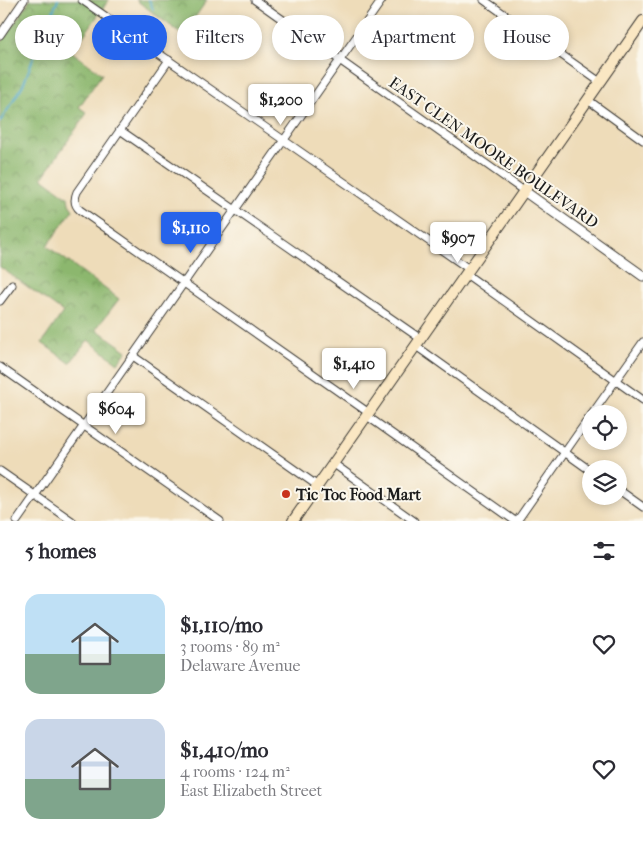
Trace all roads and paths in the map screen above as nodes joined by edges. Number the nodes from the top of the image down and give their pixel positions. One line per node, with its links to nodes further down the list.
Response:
1 (24, 0): 8 (street)
2 (82, 0): 10 (street)
3 (254, 0): 6 (street, EAST CLEN MOORE BOULEVARD)
4 (382, 0): 9 (street)
5 (484, 0): 12 (street)
6 (276, 15)
7 (643, 21): 12 (main road)
8 (0, 35)
9 (344, 54)
10 (168, 60): 14 (street); 16 (street)
11 (340, 60): 16 (street); 17 (street, EAST CLEN MOORE BOULEVARD)
12 (600, 82): 13 (main road)
13 (588, 100): 15 (street); 17 (main road)
14 (120, 130): 18 (street); 21 (street)
15 (643, 140)
16 (283, 141): 18 (street); 19 (street)
17 (524, 191): 19 (main road); 20 (street, EAST CLEN MOORE BOULEVARD)
18 (235, 211): 21 (street); 24 (street)
19 (468, 272): 24 (main road); 28 (street)
20 (643, 276)
21 (184, 283): 26 (street); 31 (street)
22 (12, 285): 23 (street)
23 (0, 301)
24 (418, 342): 31 (main road); 34 (street)
25 (643, 342): 28 (street)
26 (133, 356): 32 (street); 38 (street)
27 (0, 367): 32 (street)
28 (616, 381): 29 (street); 30 (street)
29 (643, 400)
30 (599, 405)
31 (368, 414): 35 (main road); 47 (street)
32 (84, 426): 39 (street); 44 (street)
33 (582, 429): 34 (street)
34 (566, 452): 36 (street); 47 (street)
35 (334, 464): 38 (main road); 46 (street)
36 (582, 464)
37 (0, 471): 39 (street)
38 (318, 486): 45 (main road)
39 (35, 495): 42 (street); 43 (street)
40 (627, 496): 41 (street)
41 (643, 507)
42 (17, 521)
43 (72, 521)
44 (220, 521)
45 (293, 521)
46 (414, 521)
47 (516, 521)

